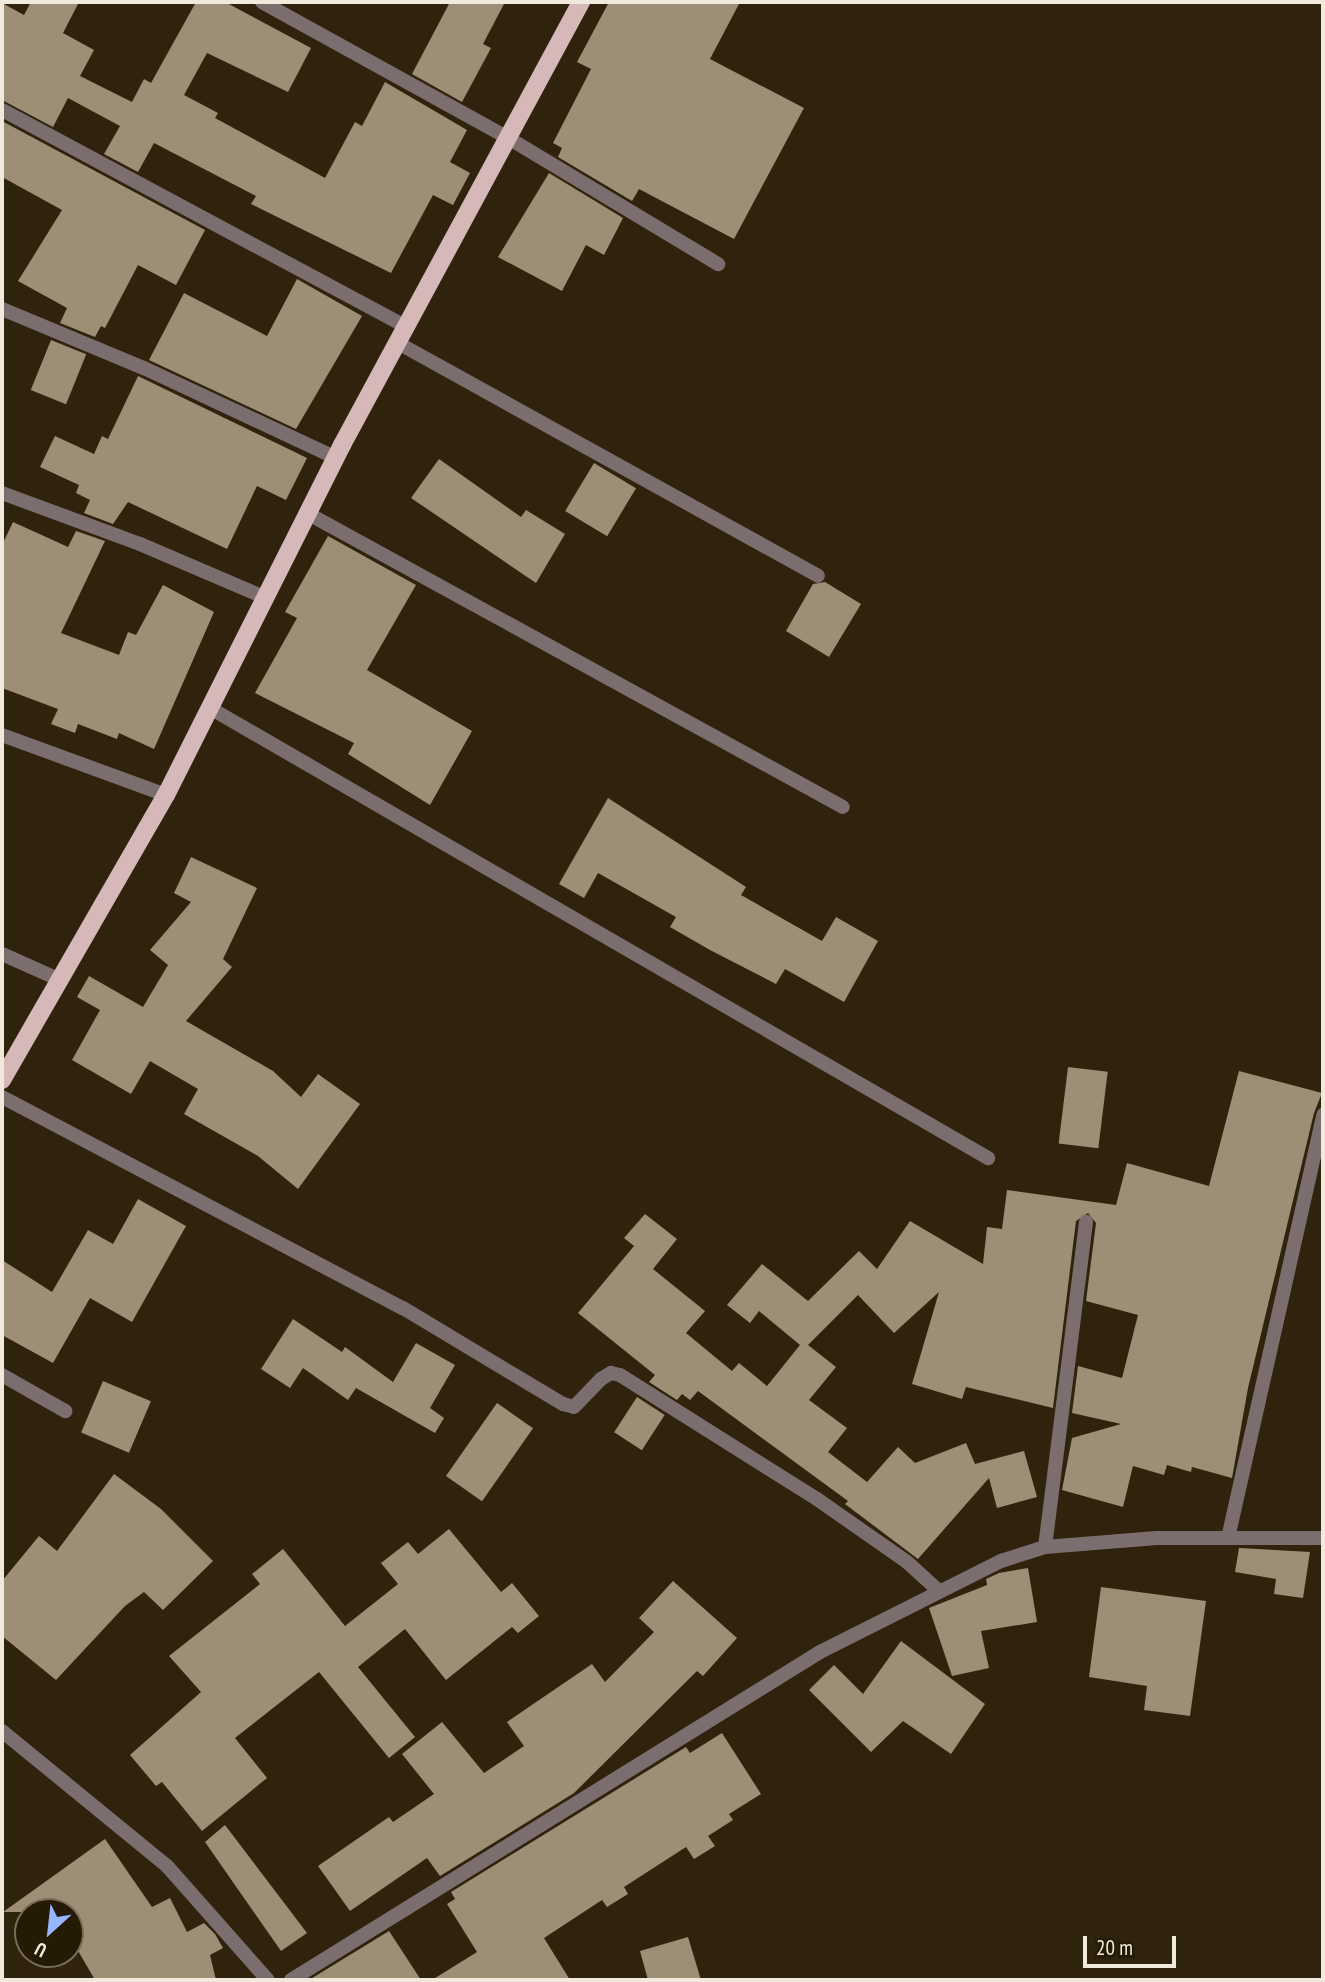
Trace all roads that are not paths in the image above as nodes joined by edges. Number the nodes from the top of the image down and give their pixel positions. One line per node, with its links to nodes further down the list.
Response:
1 (262, 2): 4 (street)
2 (581, 2): 4 (main road)
3 (2, 110): 7 (street)
4 (510, 139): 5 (street); 7 (main road)
5 (718, 264)
6 (2, 309): 9 (street)
7 (407, 327): 8 (main road)
8 (398, 343): 9 (main road); 12 (street)
9 (336, 458): 11 (main road)
10 (2, 493): 13 (street)
11 (307, 513): 13 (main road); 17 (street)
12 (818, 576)
13 (266, 598): 14 (main road)
14 (210, 708): 16 (main road); 23 (street)
15 (2, 735): 16 (street)
16 (166, 795): 19 (main road)
17 (843, 807)
18 (2, 954): 19 (street)
19 (58, 979): 20 (main road)
20 (2, 1080)
21 (2, 1097): 30 (street)
22 (1323, 1115): 27 (street)
23 (988, 1158)
24 (1086, 1222): 29 (street)
25 (2, 1375): 26 (street)
26 (65, 1411)
27 (1228, 1538): 28 (street); 29 (street)
28 (1323, 1538)
29 (1045, 1547): 30 (street)
30 (939, 1591): 33 (street)
31 (2, 1731): 32 (street)
32 (268, 1980)
33 (291, 1980)

